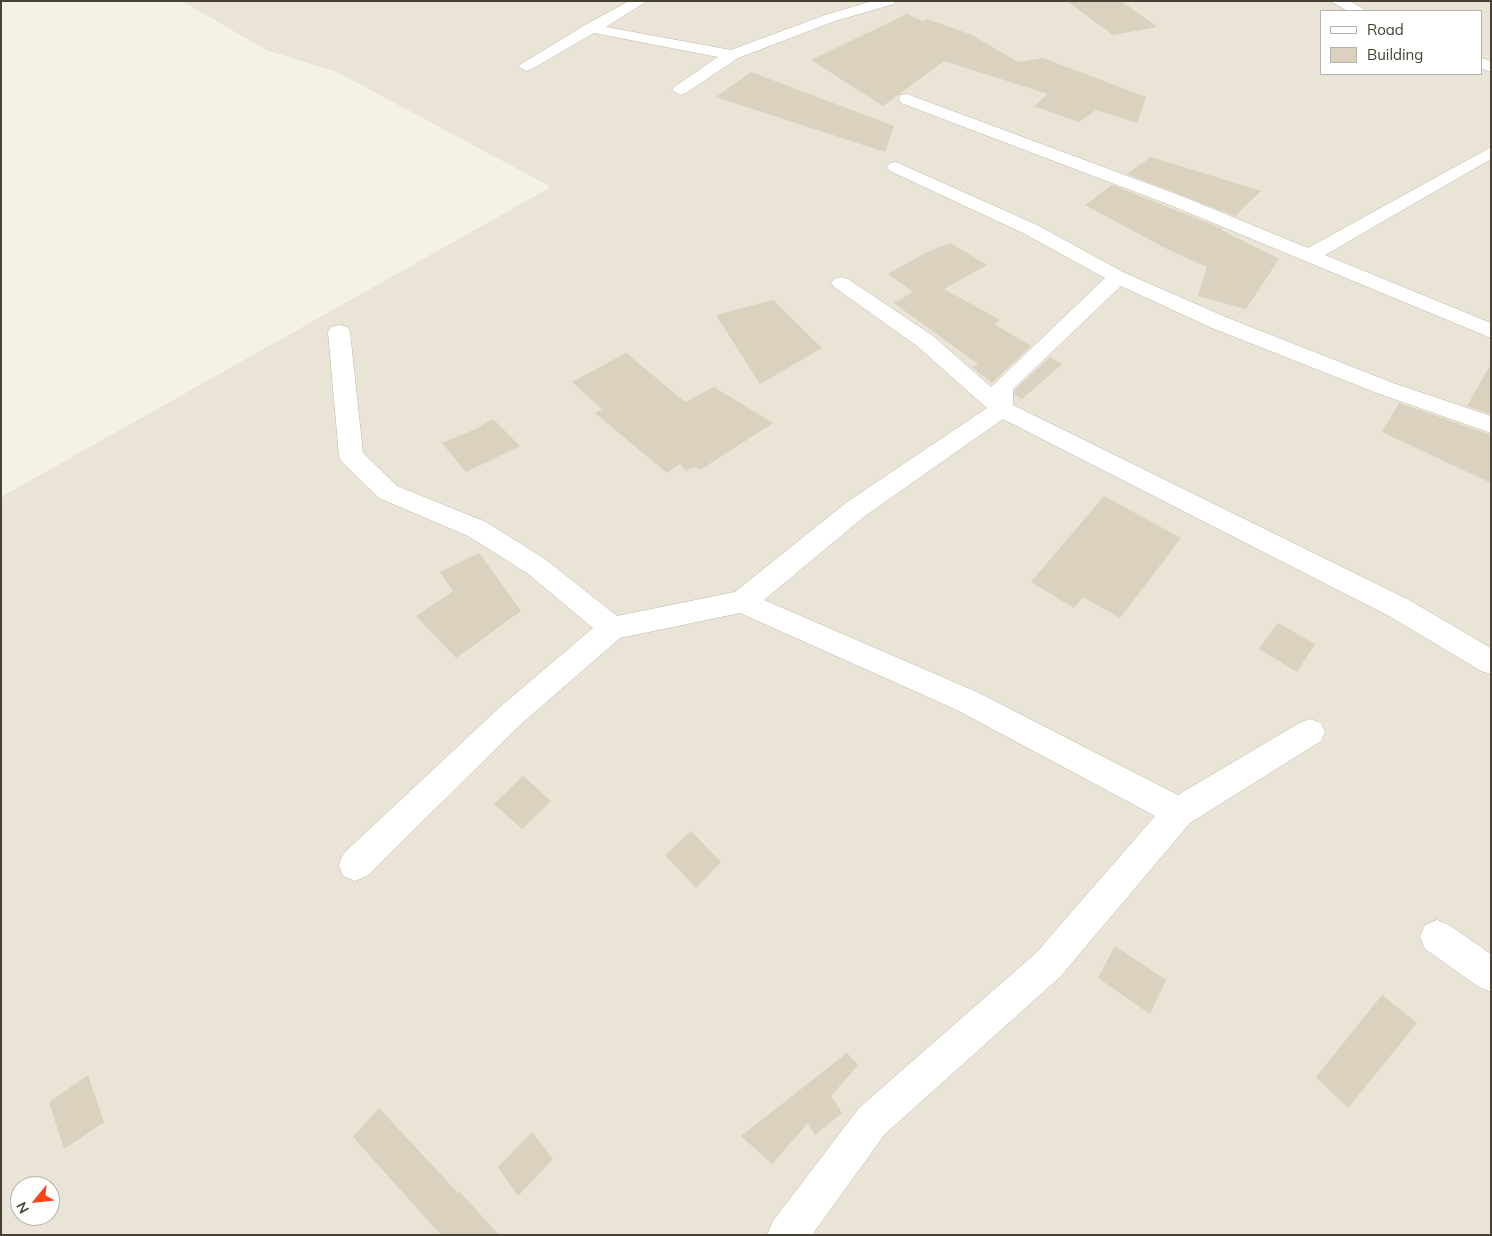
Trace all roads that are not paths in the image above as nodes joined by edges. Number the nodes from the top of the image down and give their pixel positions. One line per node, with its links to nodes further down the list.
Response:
1 (640, 1): 5 (street)
2 (889, 1): 6 (street)
3 (1336, 1): 4 (street)
4 (1358, 10)
5 (590, 28): 6 (street); 7 (street)
6 (732, 55): 8 (street)
7 (526, 66)
8 (680, 90)
9 (908, 99): 12 (street)
10 (1491, 152): 12 (street)
11 (896, 167): 13 (street)
12 (1311, 255): 16 (street)
13 (1118, 277): 17 (street); 18 (street)
14 (841, 283): 17 (street)
15 (339, 332): 20 (street)
16 (1491, 332)
17 (1002, 410): 19 (street); 21 (street)
18 (1491, 425)
19 (742, 602): 20 (street); 23 (street)
20 (612, 628): 24 (street)
21 (1491, 662)
22 (1310, 732): 23 (street)
23 (1180, 812): 27 (street)
24 (355, 865)
25 (1437, 937): 26 (street)
26 (1491, 975)
27 (787, 1235)

